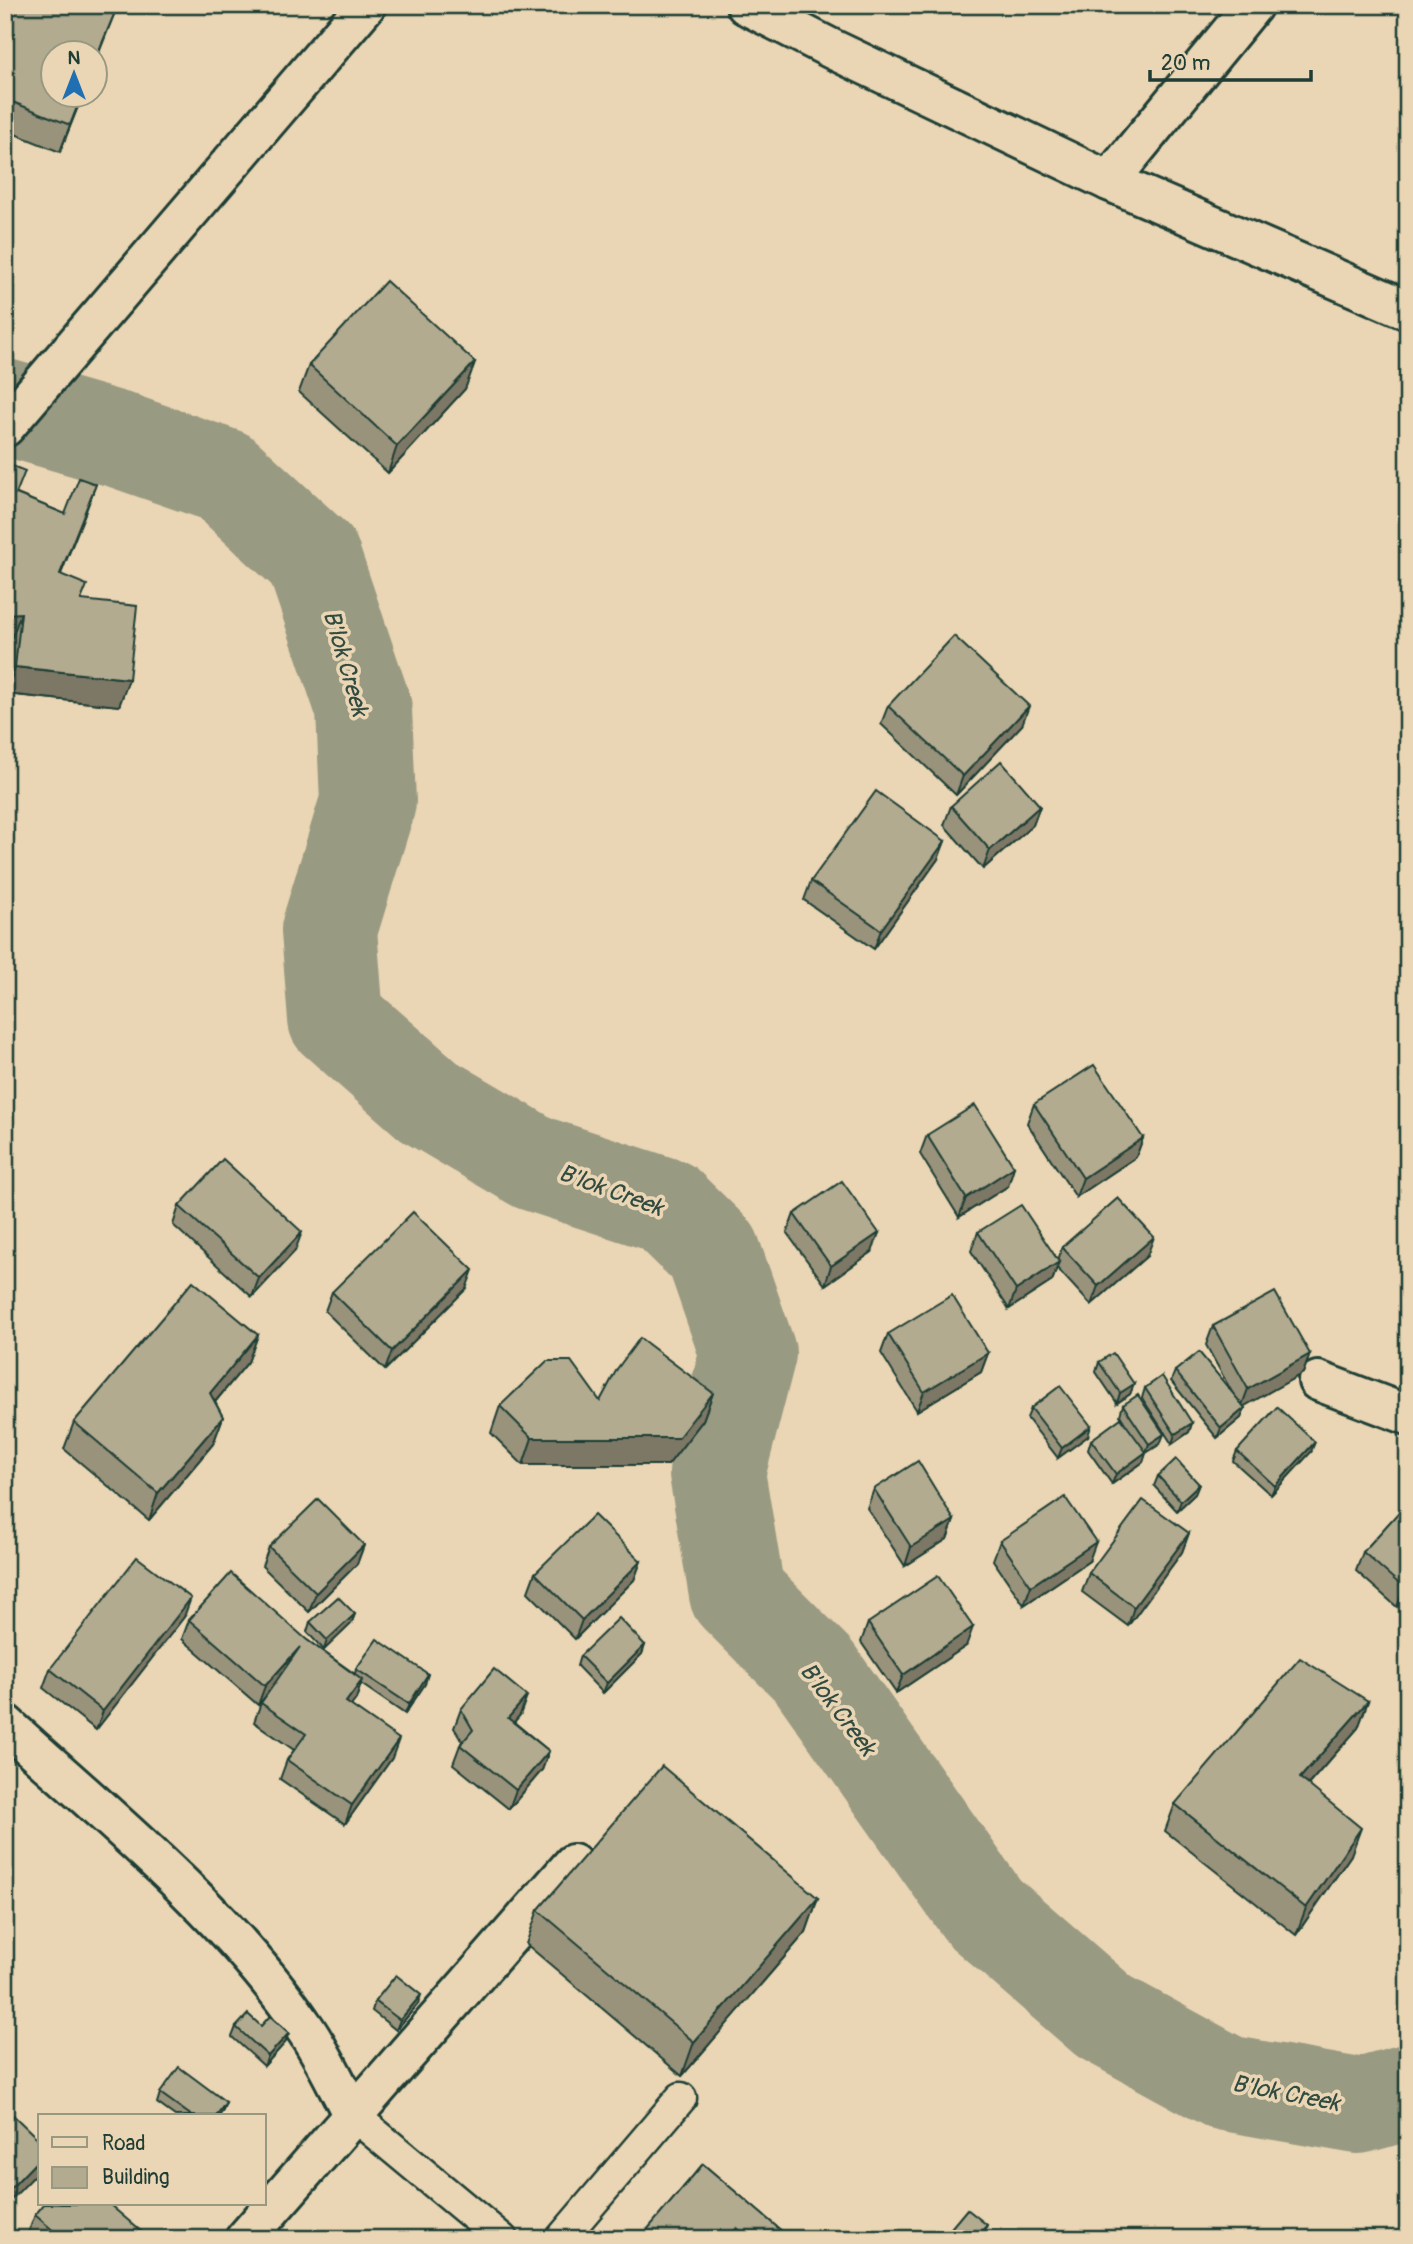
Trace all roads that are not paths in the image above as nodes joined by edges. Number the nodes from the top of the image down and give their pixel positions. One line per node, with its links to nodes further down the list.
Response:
1 (366, 5): 6 (street)
2 (746, 5): 4 (street)
3 (1253, 5): 4 (street)
4 (1109, 181): 5 (street)
5 (1408, 310)
6 (5, 427)
7 (1318, 1381): 8 (street)
8 (1408, 1415)
9 (5, 1724): 12 (street)
10 (573, 1864): 12 (street)
11 (681, 2098): 15 (lane)
12 (353, 2115): 13 (street); 14 (lane)
13 (245, 2239)
14 (502, 2239)
15 (561, 2239)

